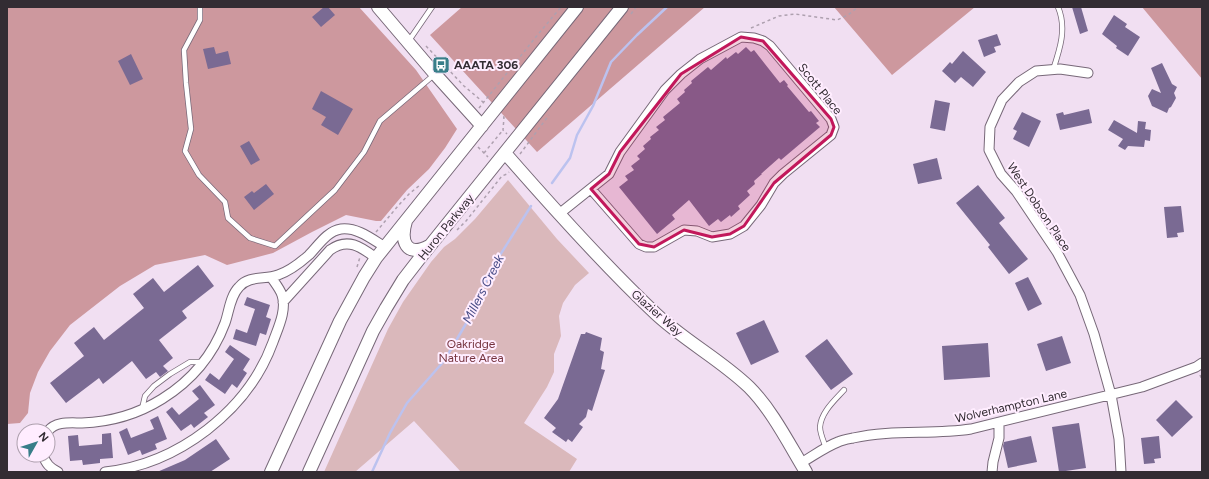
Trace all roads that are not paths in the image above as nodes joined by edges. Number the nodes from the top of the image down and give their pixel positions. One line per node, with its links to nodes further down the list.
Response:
1 (200, 7): 12 (lane)
2 (378, 7): 9 (main road)
3 (432, 7): 9 (lane)
4 (577, 7): 13 (main road)
5 (616, 7): 8 (main road)
6 (622, 7): 8 (main road, Huron Parkway)
7 (1058, 7): 10 (lane)
8 (602, 32): 14 (main road, Huron Parkway)
9 (411, 38): 12 (main road)
10 (1053, 70): 11 (street, West Dobson Place); 26 (street, West Dobson Place)
11 (1088, 73)
12 (435, 74): 13 (main road)
13 (482, 126): 17 (main road)
14 (505, 153): 16 (main road, Glazier Way); 18 (main road, Huron Parkway)
15 (591, 189): 15 (street, Scott Place); 16 (street)
16 (559, 214): 32 (main road, Glazier Way)
17 (406, 220): 18 (main road); 19 (main road)
18 (430, 246): 36 (main road, Huron Parkway)
19 (385, 247): 20 (main road); 21 (street)
20 (376, 258): 22 (street); 35 (main road)
21 (271, 277): 22 (street); 23 (street)
22 (283, 302): 34 (street)
23 (204, 362): 27 (street); 27 (lane)
24 (1202, 363): 26 (street, Wolverhampton Lane)
25 (844, 390): 30 (lane)
26 (1111, 395): 28 (street, Wolverhampton Lane); 38 (street, West Dobson Place)
27 (142, 409): 29 (street)
28 (999, 423): 30 (street, Wolverhampton Lane); 37 (street)
29 (56, 426)
30 (826, 448): 32 (street, Wolverhampton Lane)
31 (46, 463): 33 (street)
32 (803, 467)
33 (58, 472)
34 (106, 472)
35 (272, 472)
36 (309, 472)
37 (992, 472)
38 (1121, 472)

